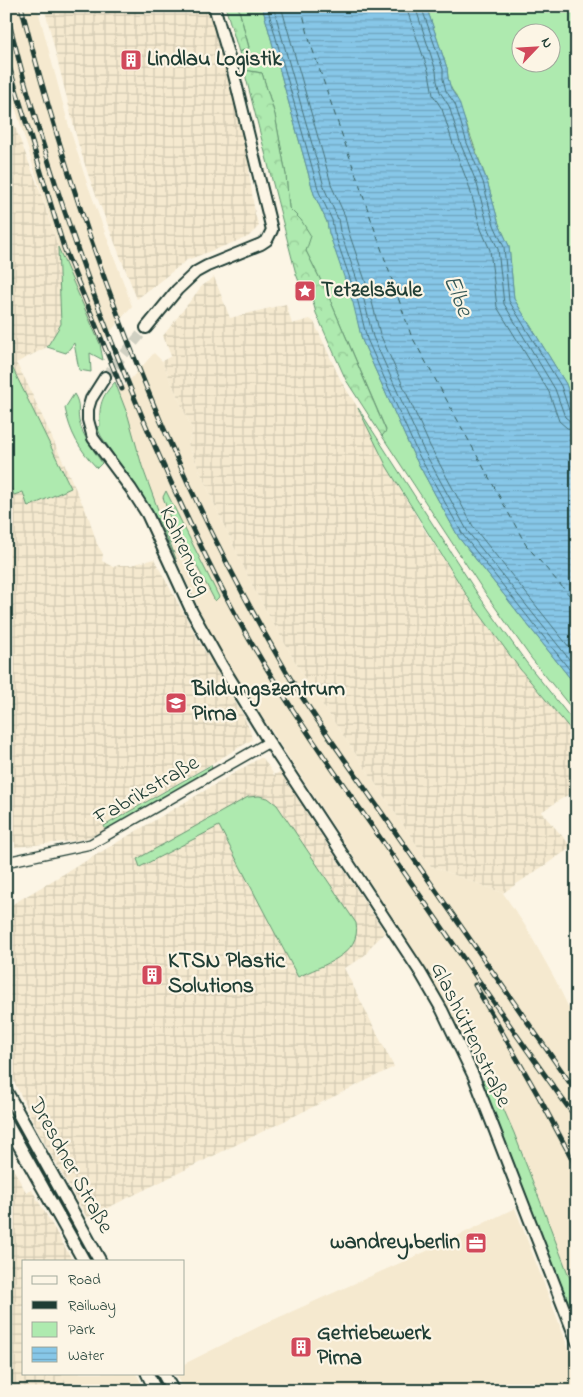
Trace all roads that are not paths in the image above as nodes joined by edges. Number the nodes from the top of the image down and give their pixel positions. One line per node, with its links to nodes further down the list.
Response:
1 (214, 6): 2 (street)
2 (146, 328)
3 (106, 377): 4 (street, Kahrenweg)
4 (269, 742): 6 (street, Fabrikstraße); 12 (street, Glashüttenstraße)
5 (6, 856): 6 (street, Fabrikstraße)
6 (37, 856): 7 (street, Fabrikstraße)
7 (6, 862)
8 (6, 1091): 11 (main road, Dresdner Straße)
9 (6, 1122): 10 (main road, Dresdner Straße)
10 (83, 1260)
11 (99, 1260)
12 (577, 1342)
13 (148, 1374): 15 (main road)
14 (164, 1374): 16 (main road)
15 (156, 1391)
16 (173, 1391)

